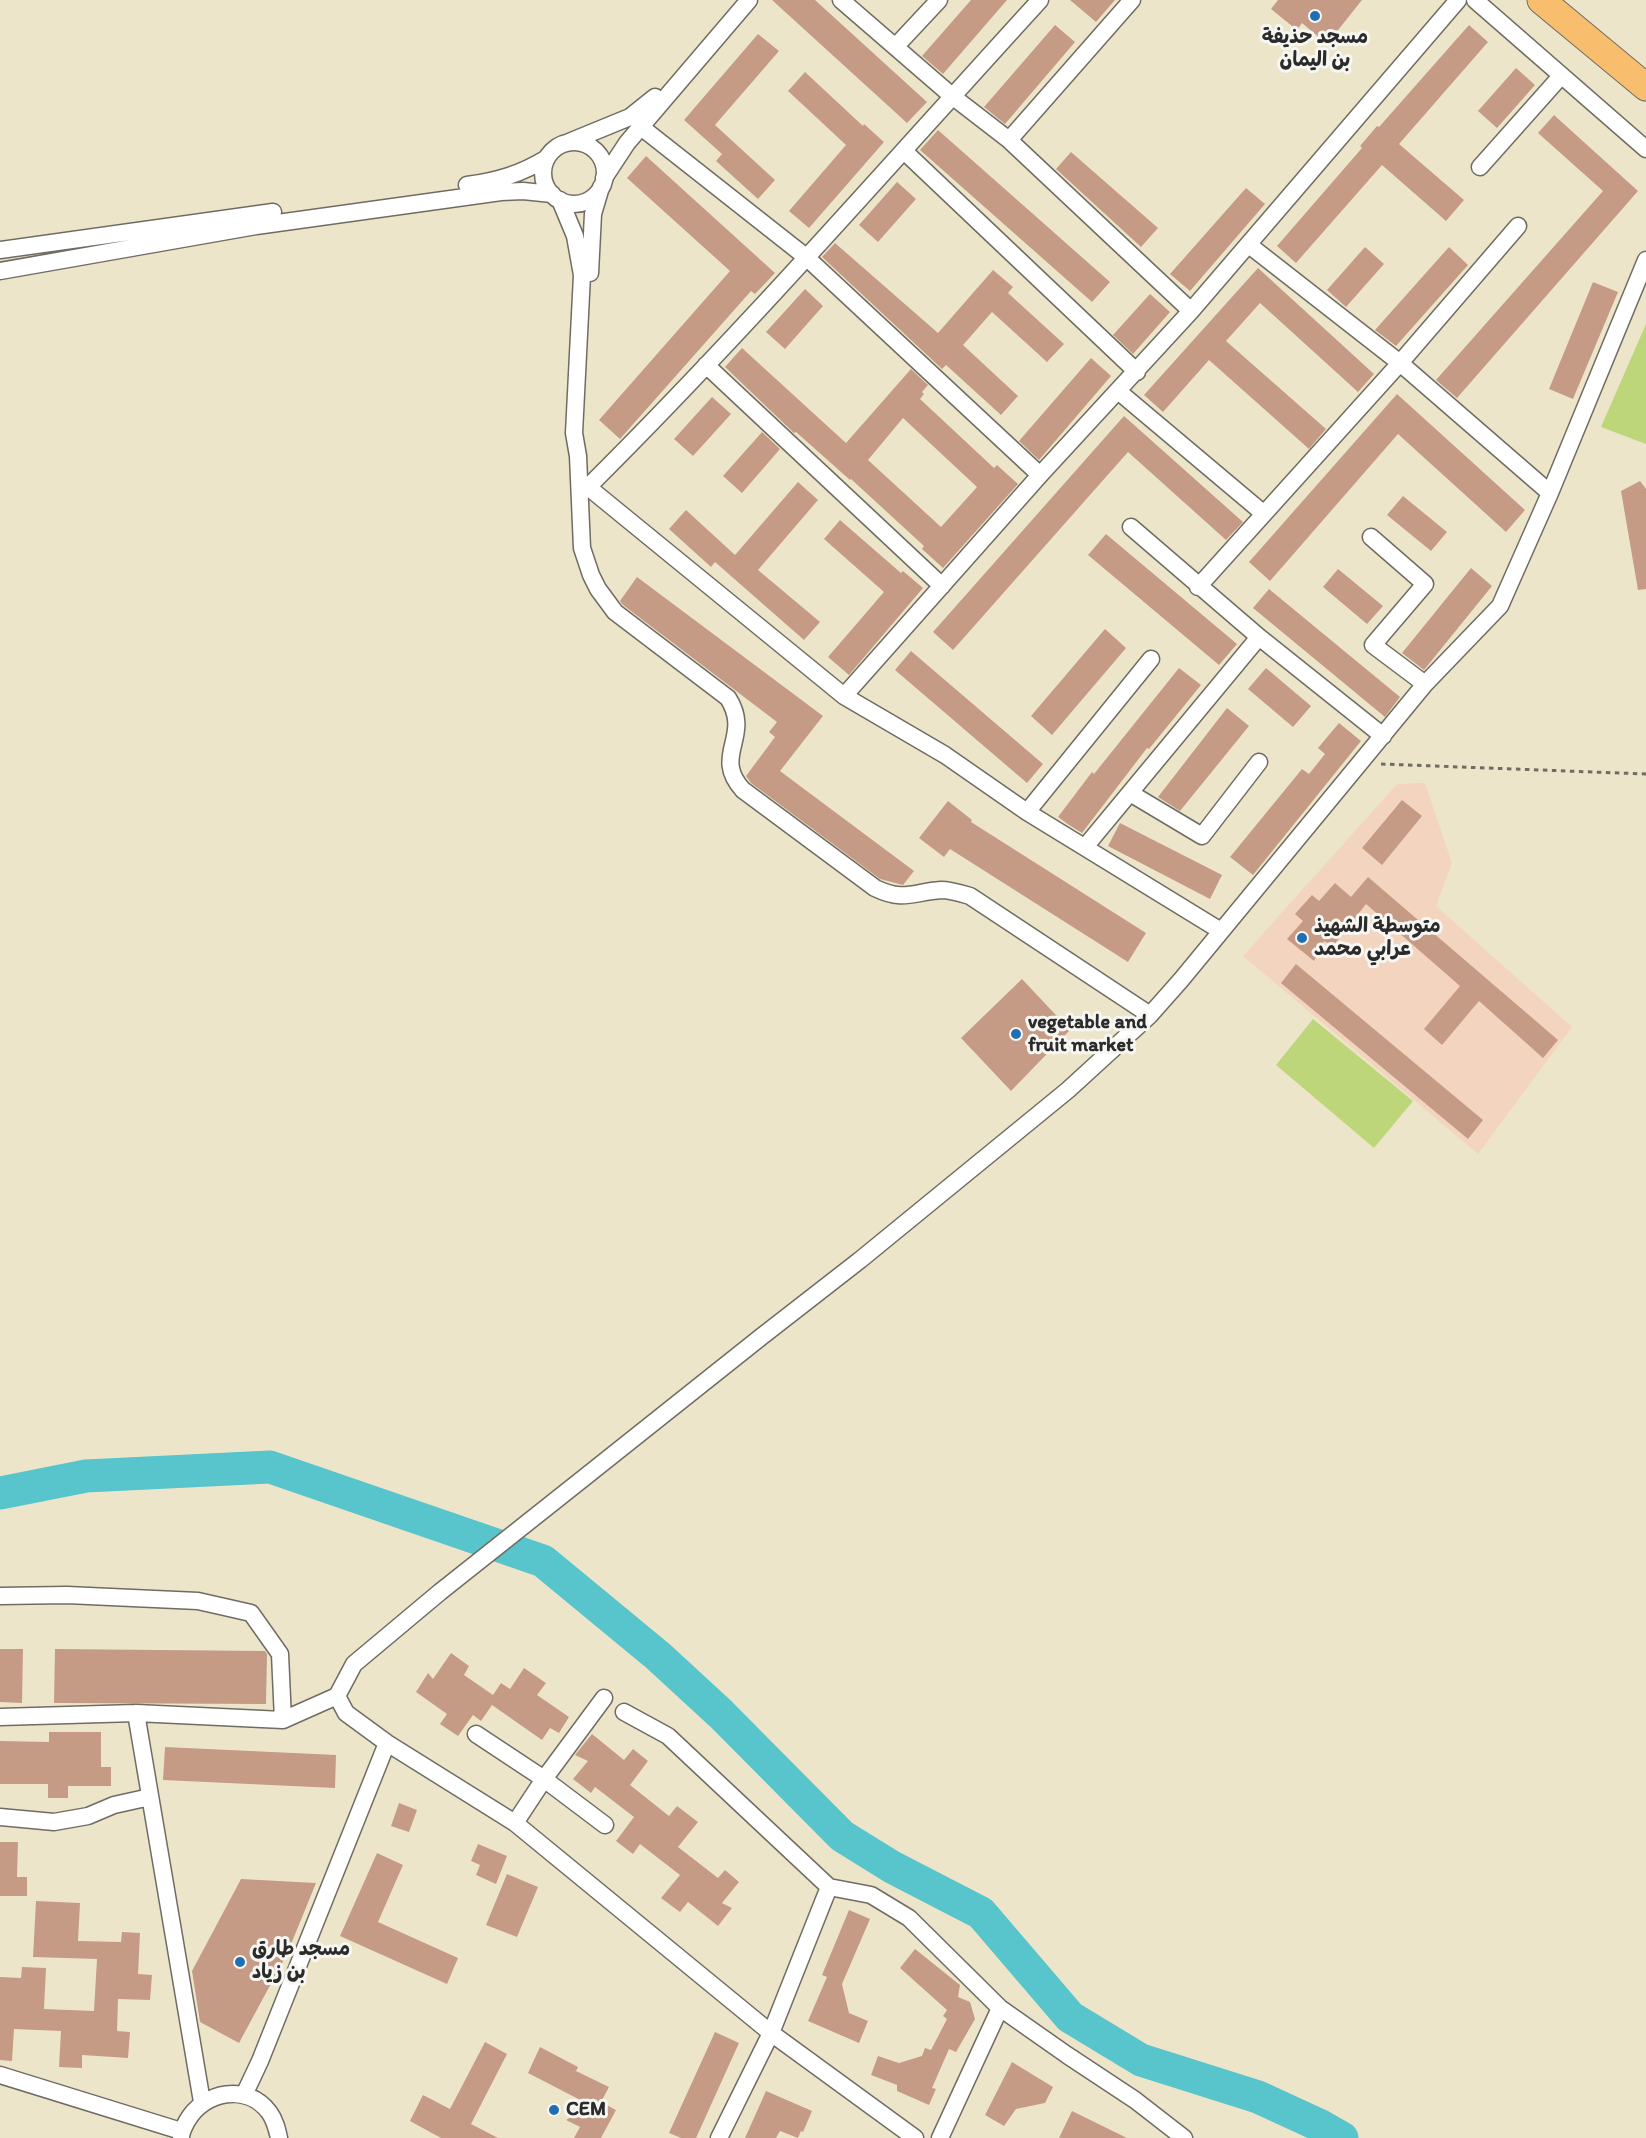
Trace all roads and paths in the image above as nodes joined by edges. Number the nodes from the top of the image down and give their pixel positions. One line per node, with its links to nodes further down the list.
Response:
1 (737, 0): 16 (street)
2 (749, 0): 14 (street)
3 (841, 0): 10 (street)
4 (939, 0): 10 (street)
5 (1040, 0): 13 (street)
6 (1132, 0): 15 (street)
7 (1458, 0): 26 (street)
8 (1475, 0): 11 (street)
9 (1541, 0): 12 (main road)
10 (896, 46): 13 (street)
11 (1561, 76): 17 (street); 20 (street)
12 (1646, 87)
13 (952, 96): 15 (street); 18 (street)
14 (641, 127): 21 (street); 28 (street)
15 (1009, 140): 31 (street)
16 (569, 142): 19 (street); 21 (street)
17 (1646, 149)
18 (904, 150): 28 (street); 34 (street)
19 (547, 158): 22 (street); 23 (street)
20 (1480, 167)
21 (602, 182): 23 (street); 36 (street)
22 (490, 188): 23 (street); 24 (street)
23 (556, 197): 36 (street)
24 (255, 220): 27 (street); 30 (street)
25 (1518, 226): 32 (street)
26 (1249, 244): 31 (street); 32 (street)
27 (0, 250)
28 (806, 257): 33 (street); 37 (street)
29 (1646, 260): 38 (street)
30 (0, 270)
31 (1191, 311): 34 (street)
32 (1400, 363): 38 (street); 39 (street)
33 (706, 365): 42 (street); 47 (street)
34 (1137, 372): 35 (street)
35 (1118, 391): 37 (street); 39 (street)
36 (578, 456): 56 (street)
37 (1040, 475): 42 (street)
38 (1550, 493): 46 (street)
39 (1263, 513): 43 (street)
40 (1131, 527): 43 (street)
41 (1371, 537): 46 (street)
42 (942, 586): 47 (street)
43 (1198, 587): 44 (street)
44 (1259, 638): 48 (street); 52 (street)
45 (1151, 659): 53 (street)
46 (1425, 684): 48 (street)
47 (844, 696): 53 (street)
48 (1383, 736): 50 (street)
49 (1259, 762): 52 (street)
50 (1361, 763): 51 (path); 55 (street)
51 (1646, 774)
52 (1130, 793): 54 (street)
53 (1028, 812): 54 (street)
54 (1084, 847): 55 (street)
55 (1221, 931): 56 (street)
56 (1150, 1015): 58 (street)
57 (0, 1596): 63 (street)
58 (337, 1696): 63 (street); 65 (street)
59 (604, 1698): 66 (street)
60 (624, 1712): 71 (street)
61 (136, 1713): 62 (street); 63 (street); 67 (street)
62 (0, 1717)
63 (283, 1720)
64 (477, 1734): 66 (street)
65 (387, 1743): 69 (street); 75 (street)
66 (544, 1779): 69 (street); 70 (street)
67 (150, 1797): 68 (street); 76 (street)
68 (0, 1817)
69 (515, 1823): 73 (street)
70 (605, 1825)
71 (829, 1887): 72 (street); 73 (street)
72 (1000, 2008): 81 (street); 82 (street)
73 (771, 2033): 79 (street); 80 (street)
74 (0, 2075): 77 (street)
75 (244, 2095): 76 (street); 78 (street)
76 (202, 2102): 77 (street)
77 (181, 2135)
78 (279, 2138)
79 (719, 2138)
80 (915, 2138)
81 (940, 2138)
82 (1184, 2138)

